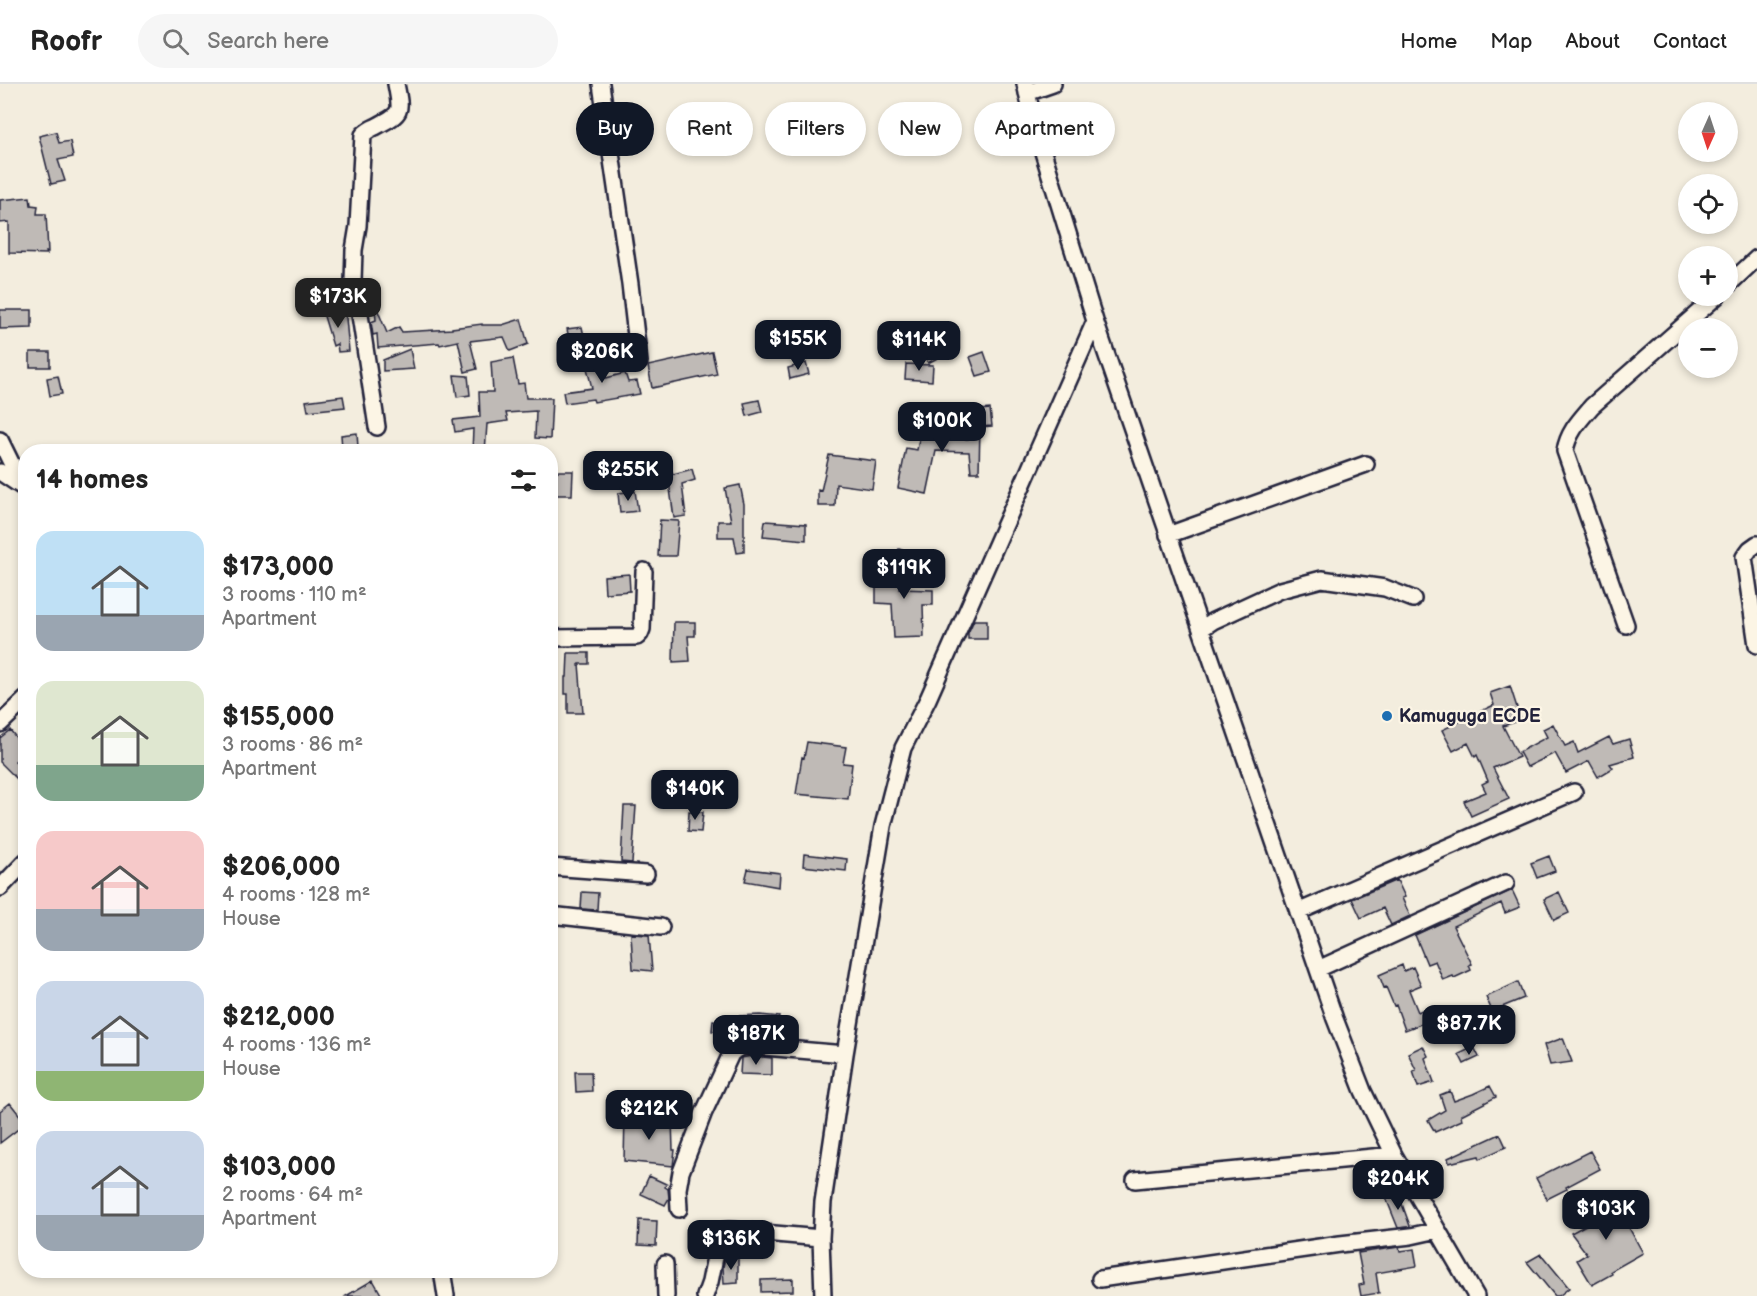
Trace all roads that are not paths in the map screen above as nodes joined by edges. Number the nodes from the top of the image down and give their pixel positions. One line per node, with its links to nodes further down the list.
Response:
1 (396, 84): 10 (street)
2 (601, 84): 9 (street)
3 (1053, 84): 4 (street)
4 (1026, 88): 8 (street)
5 (1757, 258): 6 (street)
6 (1738, 276)
7 (1706, 306): 20 (street)
8 (1095, 321): 16 (street); 36 (street)
9 (639, 362)
10 (377, 427)
11 (0, 440): 14 (street)
12 (1366, 464): 16 (street)
13 (0, 472): 15 (street)
14 (18, 477)
15 (18, 485)
16 (1168, 535): 21 (street)
17 (1757, 544): 23 (street)
18 (644, 570): 22 (street)
19 (1413, 600): 21 (street)
20 (1626, 625)
21 (1201, 629): 32 (street)
22 (558, 638)
23 (1757, 645)
24 (18, 707): 25 (street)
25 (0, 724)
26 (1574, 792): 32 (street)
27 (558, 868): 29 (street)
28 (18, 869): 31 (street)
29 (646, 874)
30 (1506, 883): 35 (street)
31 (0, 888)
32 (1298, 912): 35 (street)
33 (558, 916): 34 (street)
34 (661, 927)
35 (1318, 969): 37 (street)
36 (845, 1054): 39 (street); 41 (street)
37 (1394, 1155): 38 (street); 40 (street)
38 (1135, 1180)
39 (679, 1209)
40 (1438, 1230): 44 (street); 49 (street)
41 (821, 1238): 47 (street); 48 (street)
42 (665, 1264): 46 (street)
43 (443, 1278): 45 (street)
44 (1100, 1279)
45 (446, 1296)
46 (666, 1296)
47 (705, 1296)
48 (823, 1296)
49 (1476, 1296)

